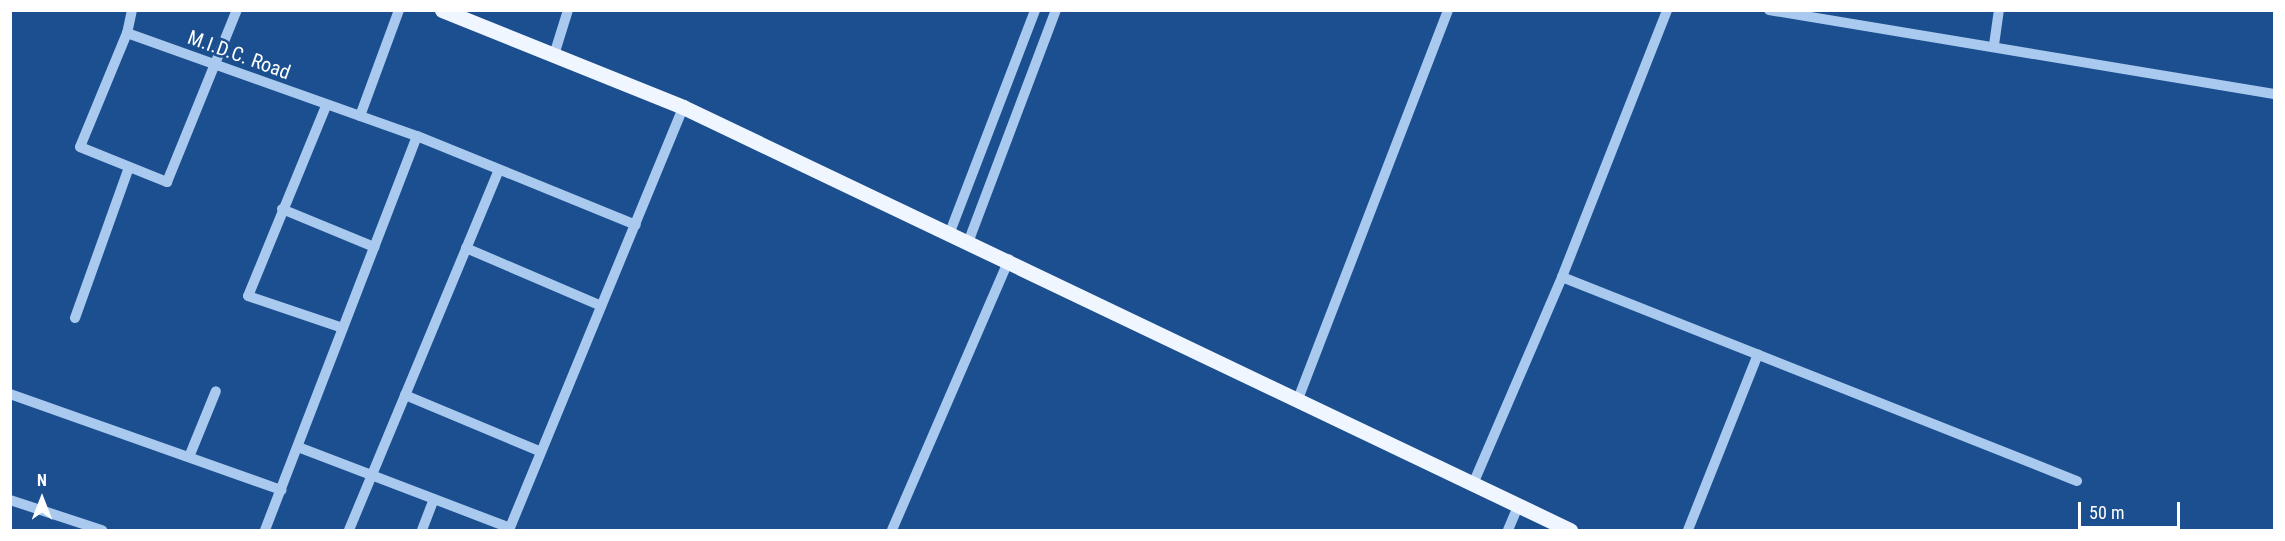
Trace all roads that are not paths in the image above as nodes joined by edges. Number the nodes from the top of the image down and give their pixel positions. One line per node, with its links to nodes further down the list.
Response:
1 (132, 10): 12 (street)
2 (237, 10): 15 (street)
3 (399, 10): 19 (street)
4 (442, 10): 14 (main road)
5 (568, 10): 14 (street)
6 (1035, 10): 25 (street)
7 (1056, 10): 26 (street)
8 (1448, 10): 38 (street)
9 (1667, 10): 30 (street)
10 (1769, 10): 13 (street)
11 (1999, 10): 13 (street)
12 (127, 33): 15 (street, M.I.D.C. Road); 21 (street)
13 (1994, 45): 16 (street)
14 (554, 56): 18 (main road)
15 (215, 65): 17 (street, M.I.D.C. Road); 21 (street)
16 (2274, 93)
17 (326, 106): 19 (street, M.I.D.C. Road); 23 (street)
18 (683, 107): 24 (street); 25 (main road)
19 (360, 116): 20 (street, M.I.D.C. Road)
20 (417, 136): 22 (street, M.I.D.C. Road); 27 (street)
21 (129, 167): 32 (street)
22 (498, 172): 24 (street, M.I.D.C. Road); 28 (street)
23 (282, 209): 27 (street); 33 (street)
24 (636, 225): 31 (street)
25 (950, 232): 26 (main road)
26 (969, 240): 29 (main road)
27 (374, 247): 33 (street)
28 (466, 248): 31 (street); 37 (street)
29 (1008, 259): 38 (main road); 54 (street)
30 (1562, 277): 34 (street); 44 (street)
31 (601, 306): 40 (street)
32 (75, 318)
33 (343, 328): 39 (street)
34 (1758, 354): 43 (street); 57 (street)
35 (216, 391): 41 (street)
36 (10, 394): 41 (street)
37 (405, 395): 40 (street); 42 (street)
38 (1298, 399): 44 (main road)
39 (298, 447): 42 (street); 45 (street)
40 (541, 452): 49 (street)
41 (189, 457): 45 (street)
42 (372, 475): 46 (street); 52 (street)
43 (2077, 481)
44 (1473, 484): 48 (main road)
45 (280, 490): 51 (street)
46 (434, 499): 49 (street); 53 (street)
47 (10, 500): 50 (street)
48 (1518, 506): 55 (street); 56 (main road)
49 (509, 529)
50 (102, 531)
51 (265, 531)
52 (349, 531)
53 (422, 531)
54 (892, 531)
55 (1508, 531)
56 (1570, 531)
57 (1688, 531)

